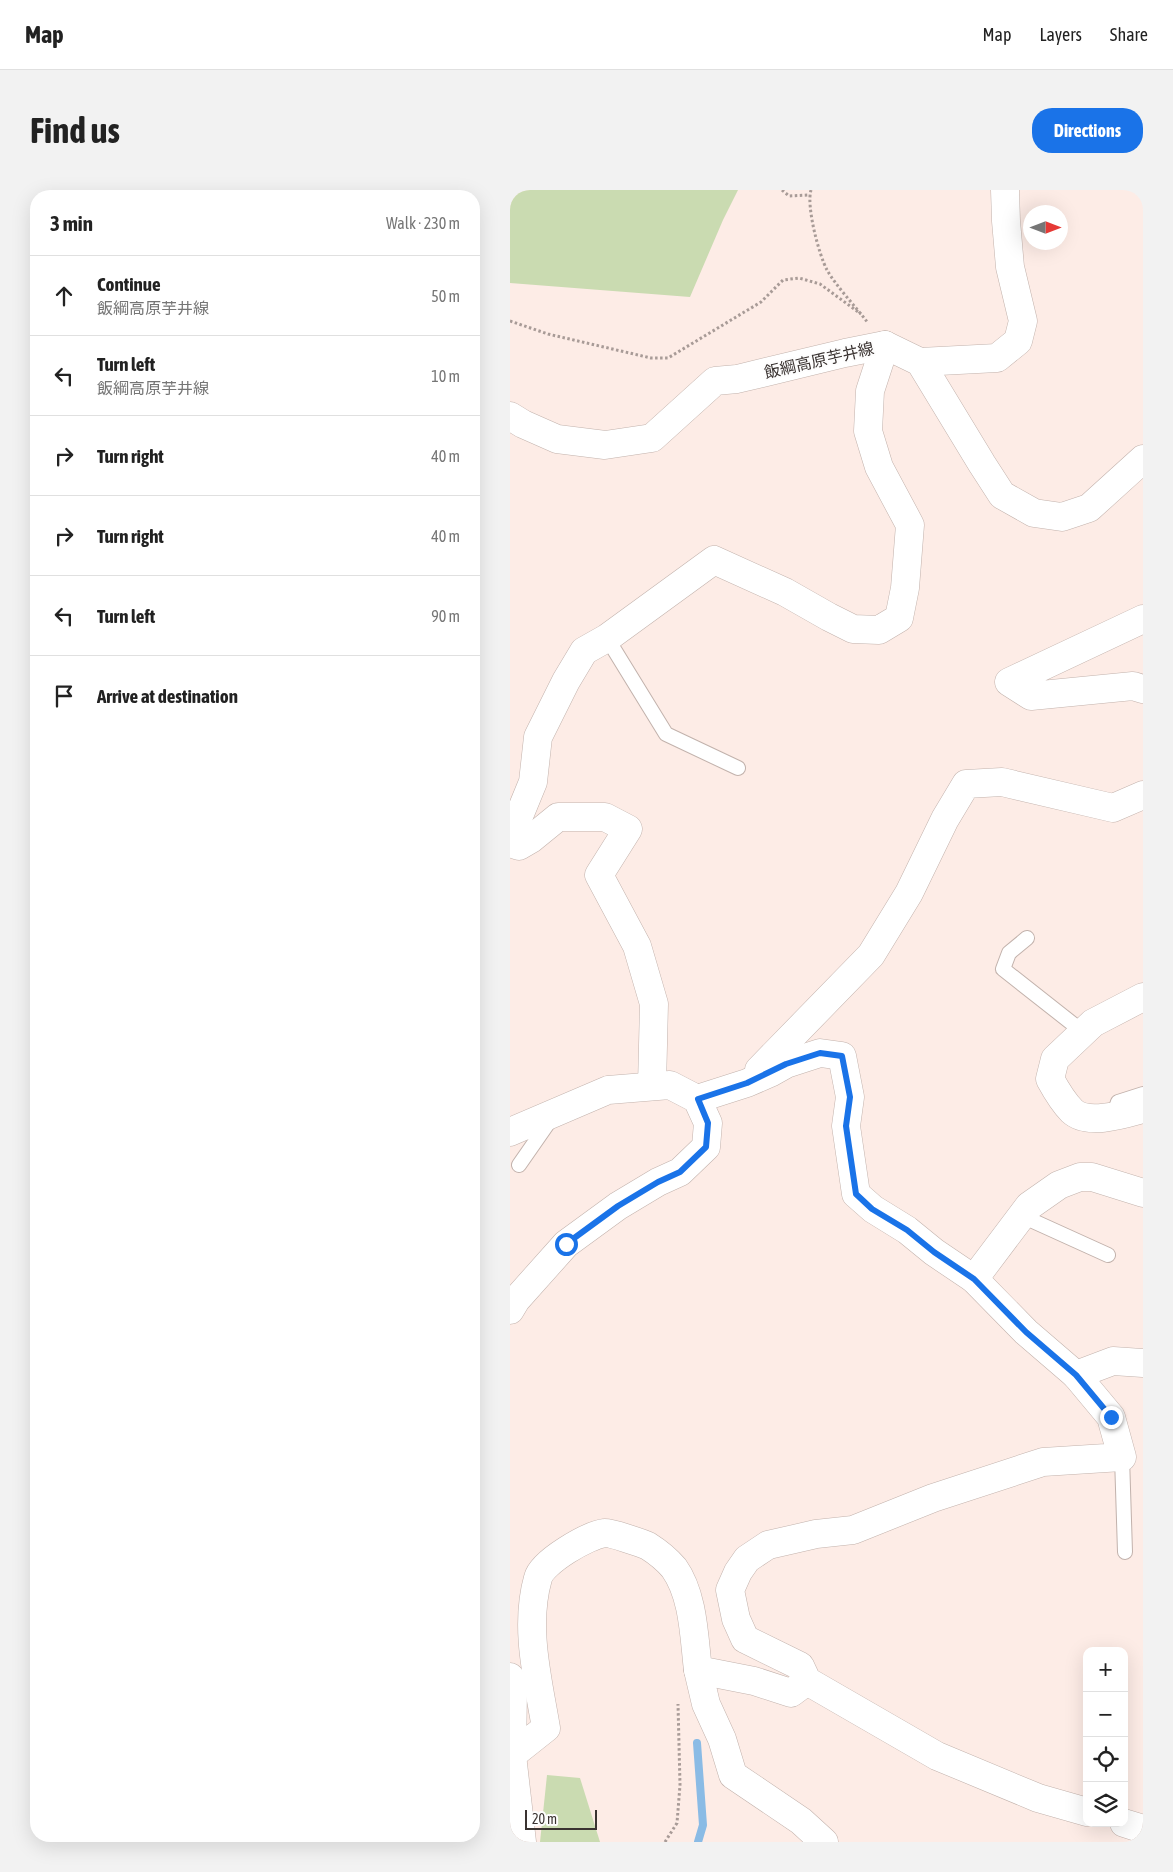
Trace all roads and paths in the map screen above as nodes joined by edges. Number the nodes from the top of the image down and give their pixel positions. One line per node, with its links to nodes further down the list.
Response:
1 (782, 190): 4 (path)
2 (811, 190): 4 (path)
3 (1005, 190): 8 (street)
4 (809, 195): 5 (path)
5 (861, 314): 6 (path); 7 (path)
6 (510, 321)
7 (885, 345): 8 (street, 飯綱高原芋井線); 9 (street, 飯綱高原芋井線); 12 (street)
8 (920, 362): 10 (street)
9 (510, 416)
10 (1143, 459)
11 (1143, 619): 13 (street)
12 (607, 638): 14 (lane); 16 (street)
13 (1143, 689)
14 (738, 768)
15 (1143, 795): 21 (street)
16 (510, 838)
17 (510, 843): 22 (street)
18 (1027, 938): 20 (lane)
19 (1143, 997): 20 (street)
20 (1083, 1032): 27 (street)
21 (747, 1083): 24 (street); 33 (street)
22 (652, 1086): 24 (street); 26 (street)
23 (1143, 1094): 27 (lane)
24 (698, 1099): 34 (street)
25 (1143, 1109): 27 (street)
26 (556, 1112): 28 (street); 29 (lane)
27 (1110, 1118)
28 (510, 1132)
29 (519, 1165)
30 (1143, 1194): 31 (street)
31 (1022, 1216): 32 (lane); 33 (street)
32 (1108, 1255)
33 (974, 1279): 36 (street)
34 (510, 1310)
35 (1143, 1363): 36 (street)
36 (1076, 1375): 37 (street)
37 (1122, 1457): 38 (lane); 41 (street)
38 (1125, 1552)
39 (698, 1670): 41 (street); 43 (street); 49 (street)
40 (510, 1677): 43 (street)
41 (807, 1681): 44 (street)
42 (677, 1699): 48 (path)
43 (512, 1755): 47 (street)
44 (1083, 1811)
45 (1128, 1824): 46 (street)
46 (1143, 1829)
47 (522, 1842)
48 (665, 1842)
49 (824, 1842)

